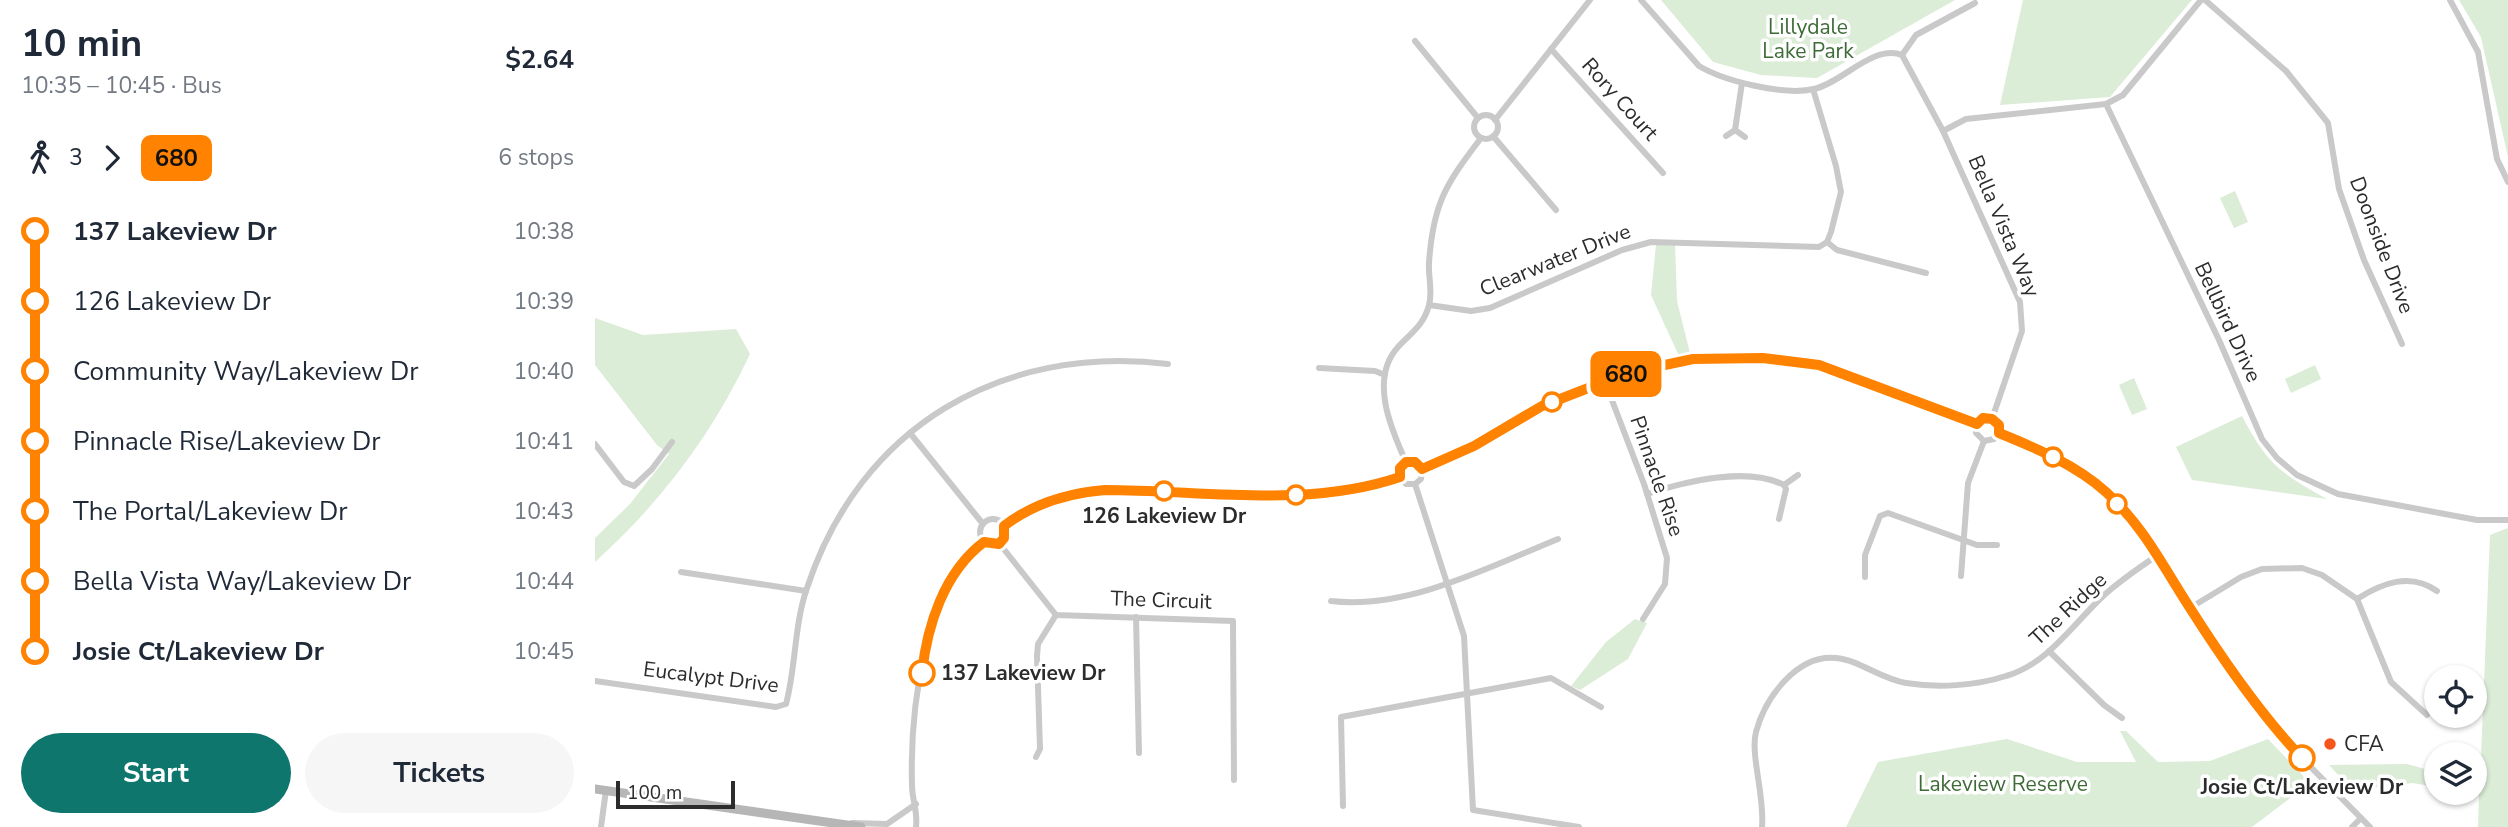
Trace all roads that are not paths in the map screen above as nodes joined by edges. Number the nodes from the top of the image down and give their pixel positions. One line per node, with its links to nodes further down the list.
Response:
1 (1590, 0): 7 (street)
2 (1641, 0): 9 (street)
3 (2203, 0): 11 (street); 26 (street, Doonside Drive)
4 (2450, 0): 21 (street)
5 (1975, 4): 8 (street)
6 (1415, 41): 12 (street)
7 (1551, 49): 13 (street); 20 (street, Rory Court)
8 (1902, 55): 10 (street); 15 (street, Bella Vista Way)
9 (1742, 83): 10 (street); 14 (street)
10 (1813, 89): 23 (street)
11 (2106, 104): 15 (street); 46 (street, Bellbird Drive)
12 (1478, 118): 13 (street); 19 (street)
13 (1495, 120): 16 (street)
14 (1735, 130): 17 (street); 18 (street)
15 (1943, 131): 31 (street, Bella Vista Way)
16 (1493, 136): 19 (street); 22 (street)
17 (1725, 136)
18 (1745, 137)
19 (1481, 138): 25 (street)
20 (1663, 173)
21 (2508, 183)
22 (1556, 210)
23 (1827, 242): 24 (street); 25 (street, Clearwater Drive)
24 (1926, 273)
25 (1429, 305): 29 (street)
26 (2402, 344)
27 (1168, 364): 33 (street, Eucalypt Drive)
28 (1319, 368): 29 (street)
29 (1385, 375): 38 (street)
30 (1605, 382): 32 (street); 39 (street); 44 (street, Pinnacle Rise)
31 (1992, 419): 32 (street); 34 (street)
32 (1977, 424): 35 (street)
33 (910, 433): 47 (street); 59 (street, Eucalypt Drive)
34 (1999, 433): 35 (street); 54 (street)
35 (1984, 441): 50 (street)
36 (672, 442): 37 (street)
37 (595, 444)
38 (1406, 462): 39 (street); 41 (street)
39 (1422, 469): 42 (street)
40 (1798, 475): 43 (street)
41 (1400, 477): 42 (street); 48 (street)
42 (1415, 484): 58 (street)
43 (1784, 485): 44 (street); 45 (street)
44 (1647, 494): 66 (street, Pinnacle Rise)
45 (1779, 519)
46 (2508, 520)
47 (983, 524): 48 (street); 51 (street)
48 (1004, 526): 52 (street)
49 (1557, 539): 58 (street)
50 (1961, 539): 53 (street); 56 (street); 57 (street)
51 (984, 542): 52 (street); 78 (street)
52 (999, 544): 64 (street)
53 (1997, 545)
54 (2159, 554): 63 (street); 67 (street, The Ridge)
55 (681, 572): 59 (street)
56 (1961, 576)
57 (1865, 577)
58 (1448, 581): 62 (street); 69 (street)
59 (806, 591): 68 (street, Eucalypt Drive)
60 (2437, 591): 61 (street)
61 (2357, 599): 63 (street); 71 (street)
62 (1331, 601)
63 (2190, 608): 80 (street)
64 (1056, 615): 65 (street, The Circuit); 74 (street)
65 (1136, 617): 73 (street); 75 (street, The Circuit)
66 (1643, 619)
67 (2049, 651): 72 (street); 86 (street, The Ridge)
68 (595, 681)
69 (1467, 694): 70 (street); 79 (street); 85 (street)
70 (1601, 707)
71 (2424, 712)
72 (2122, 718)
73 (1139, 753)
74 (1036, 757)
75 (1234, 780)
76 (595, 789): 77 (main road)
77 (606, 790): 81 (main road); 82 (street)
78 (916, 804): 81 (street); 84 (street)
79 (1343, 806)
80 (2361, 818): 87 (street); 88 (street)
81 (847, 824): 83 (main road)
82 (601, 827)
83 (861, 827)
84 (916, 827)
85 (1579, 827)
86 (1762, 827)
87 (2353, 827)
88 (2370, 827)

